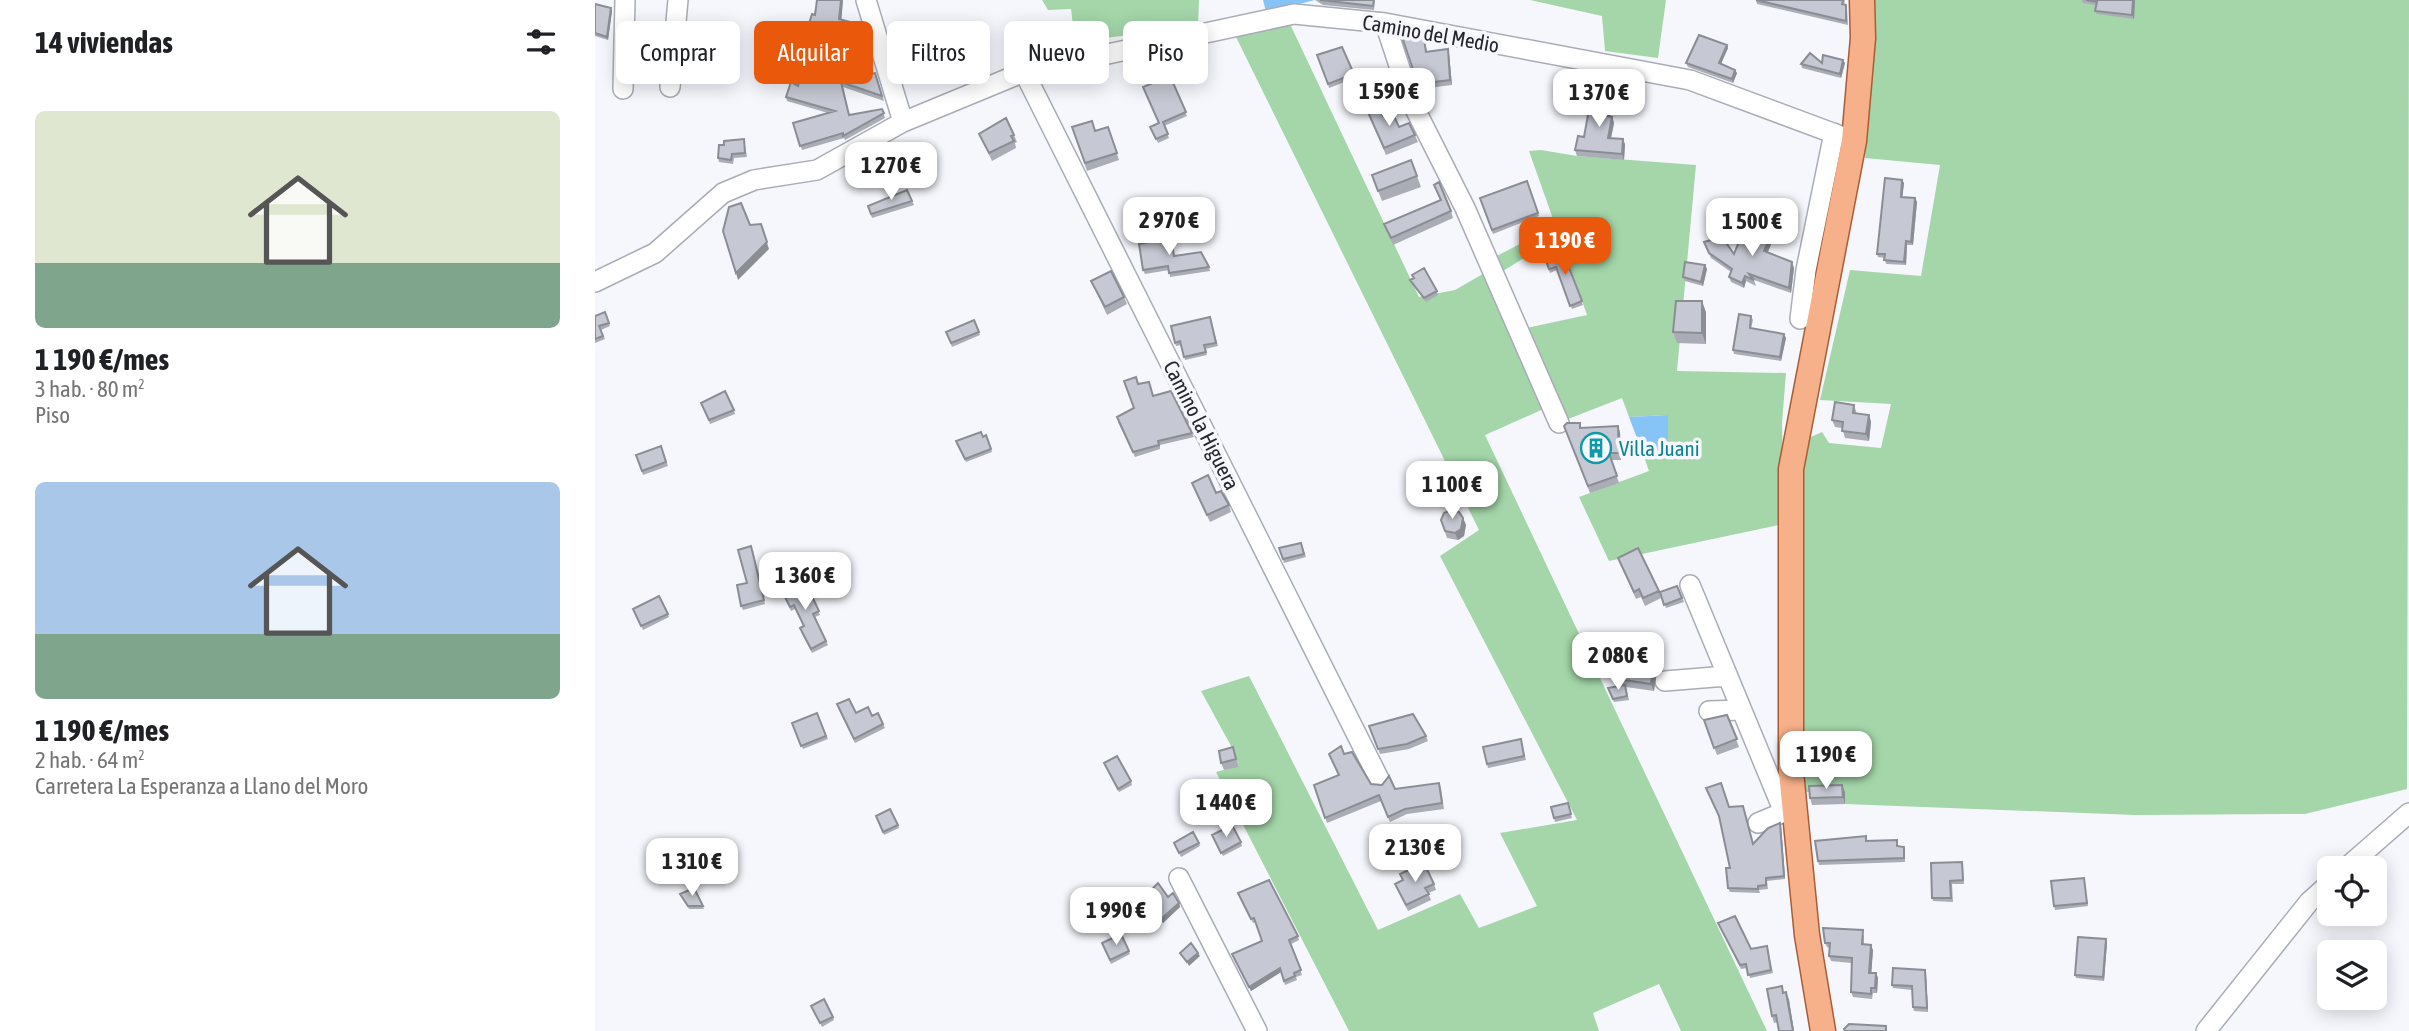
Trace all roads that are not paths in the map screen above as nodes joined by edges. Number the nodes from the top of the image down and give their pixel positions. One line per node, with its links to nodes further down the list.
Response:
1 (625, 0): 10 (street)
2 (678, 0): 9 (street)
3 (866, 0): 11 (street)
4 (1863, 0): 12 (main road)
5 (1385, 23): 6 (street, Camino del Medio); 12 (street, Camino del Medio); 15 (street)
6 (1109, 54)
7 (1004, 80): 11 (street, Camino del Medio)
8 (1030, 84): 21 (street, Camino la Higuera)
9 (670, 87)
10 (623, 89)
11 (903, 122): 13 (street, Camino del Medio)
12 (1844, 137): 14 (street); 22 (main road)
13 (595, 282)
14 (1800, 319)
15 (1559, 423)
16 (1690, 585): 17 (street)
17 (1727, 676): 18 (street); 19 (street)
18 (1665, 681)
19 (1741, 710): 20 (street); 22 (street)
20 (1709, 711)
21 (1380, 779)
22 (1789, 812): 24 (street); 29 (main road)
23 (2409, 813): 25 (street)
24 (1759, 823)
25 (2360, 856)
26 (1179, 878): 28 (street)
27 (2317, 895): 30 (street)
28 (1257, 1031)
29 (1823, 1031)
30 (2206, 1031)

